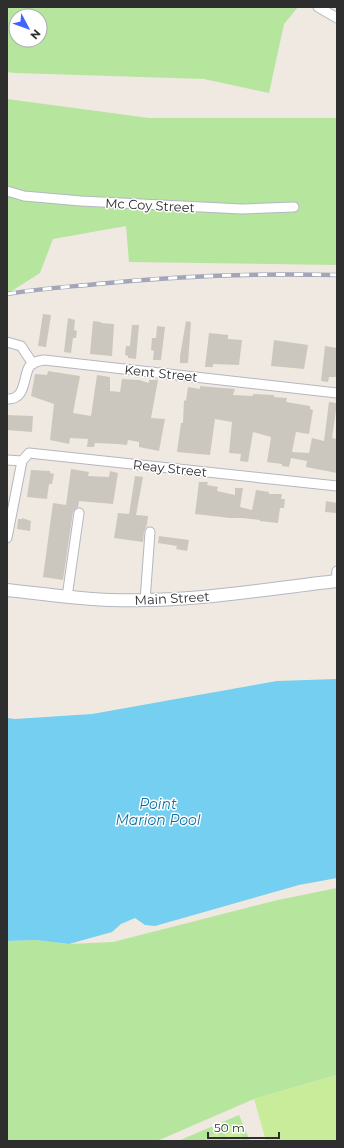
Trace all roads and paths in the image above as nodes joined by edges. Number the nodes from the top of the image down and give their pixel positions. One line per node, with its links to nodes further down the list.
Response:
1 (318, 7): 2 (street)
2 (337, 18)
3 (7, 190): 4 (street, Mc Coy Street)
4 (294, 206)
5 (7, 342): 6 (street)
6 (33, 364): 7 (street, Kent Street); 8 (street)
7 (337, 393)
8 (7, 399)
9 (7, 460): 10 (street, Reay Street)
10 (22, 461): 11 (street, Reay Street); 14 (street)
11 (337, 486)
12 (79, 513): 17 (street)
13 (150, 532): 18 (street)
14 (7, 538)
15 (337, 578): 18 (main road, Main Street)
16 (7, 590): 17 (main road, Main Street)
17 (67, 596): 18 (main road, Main Street)
18 (146, 600)

